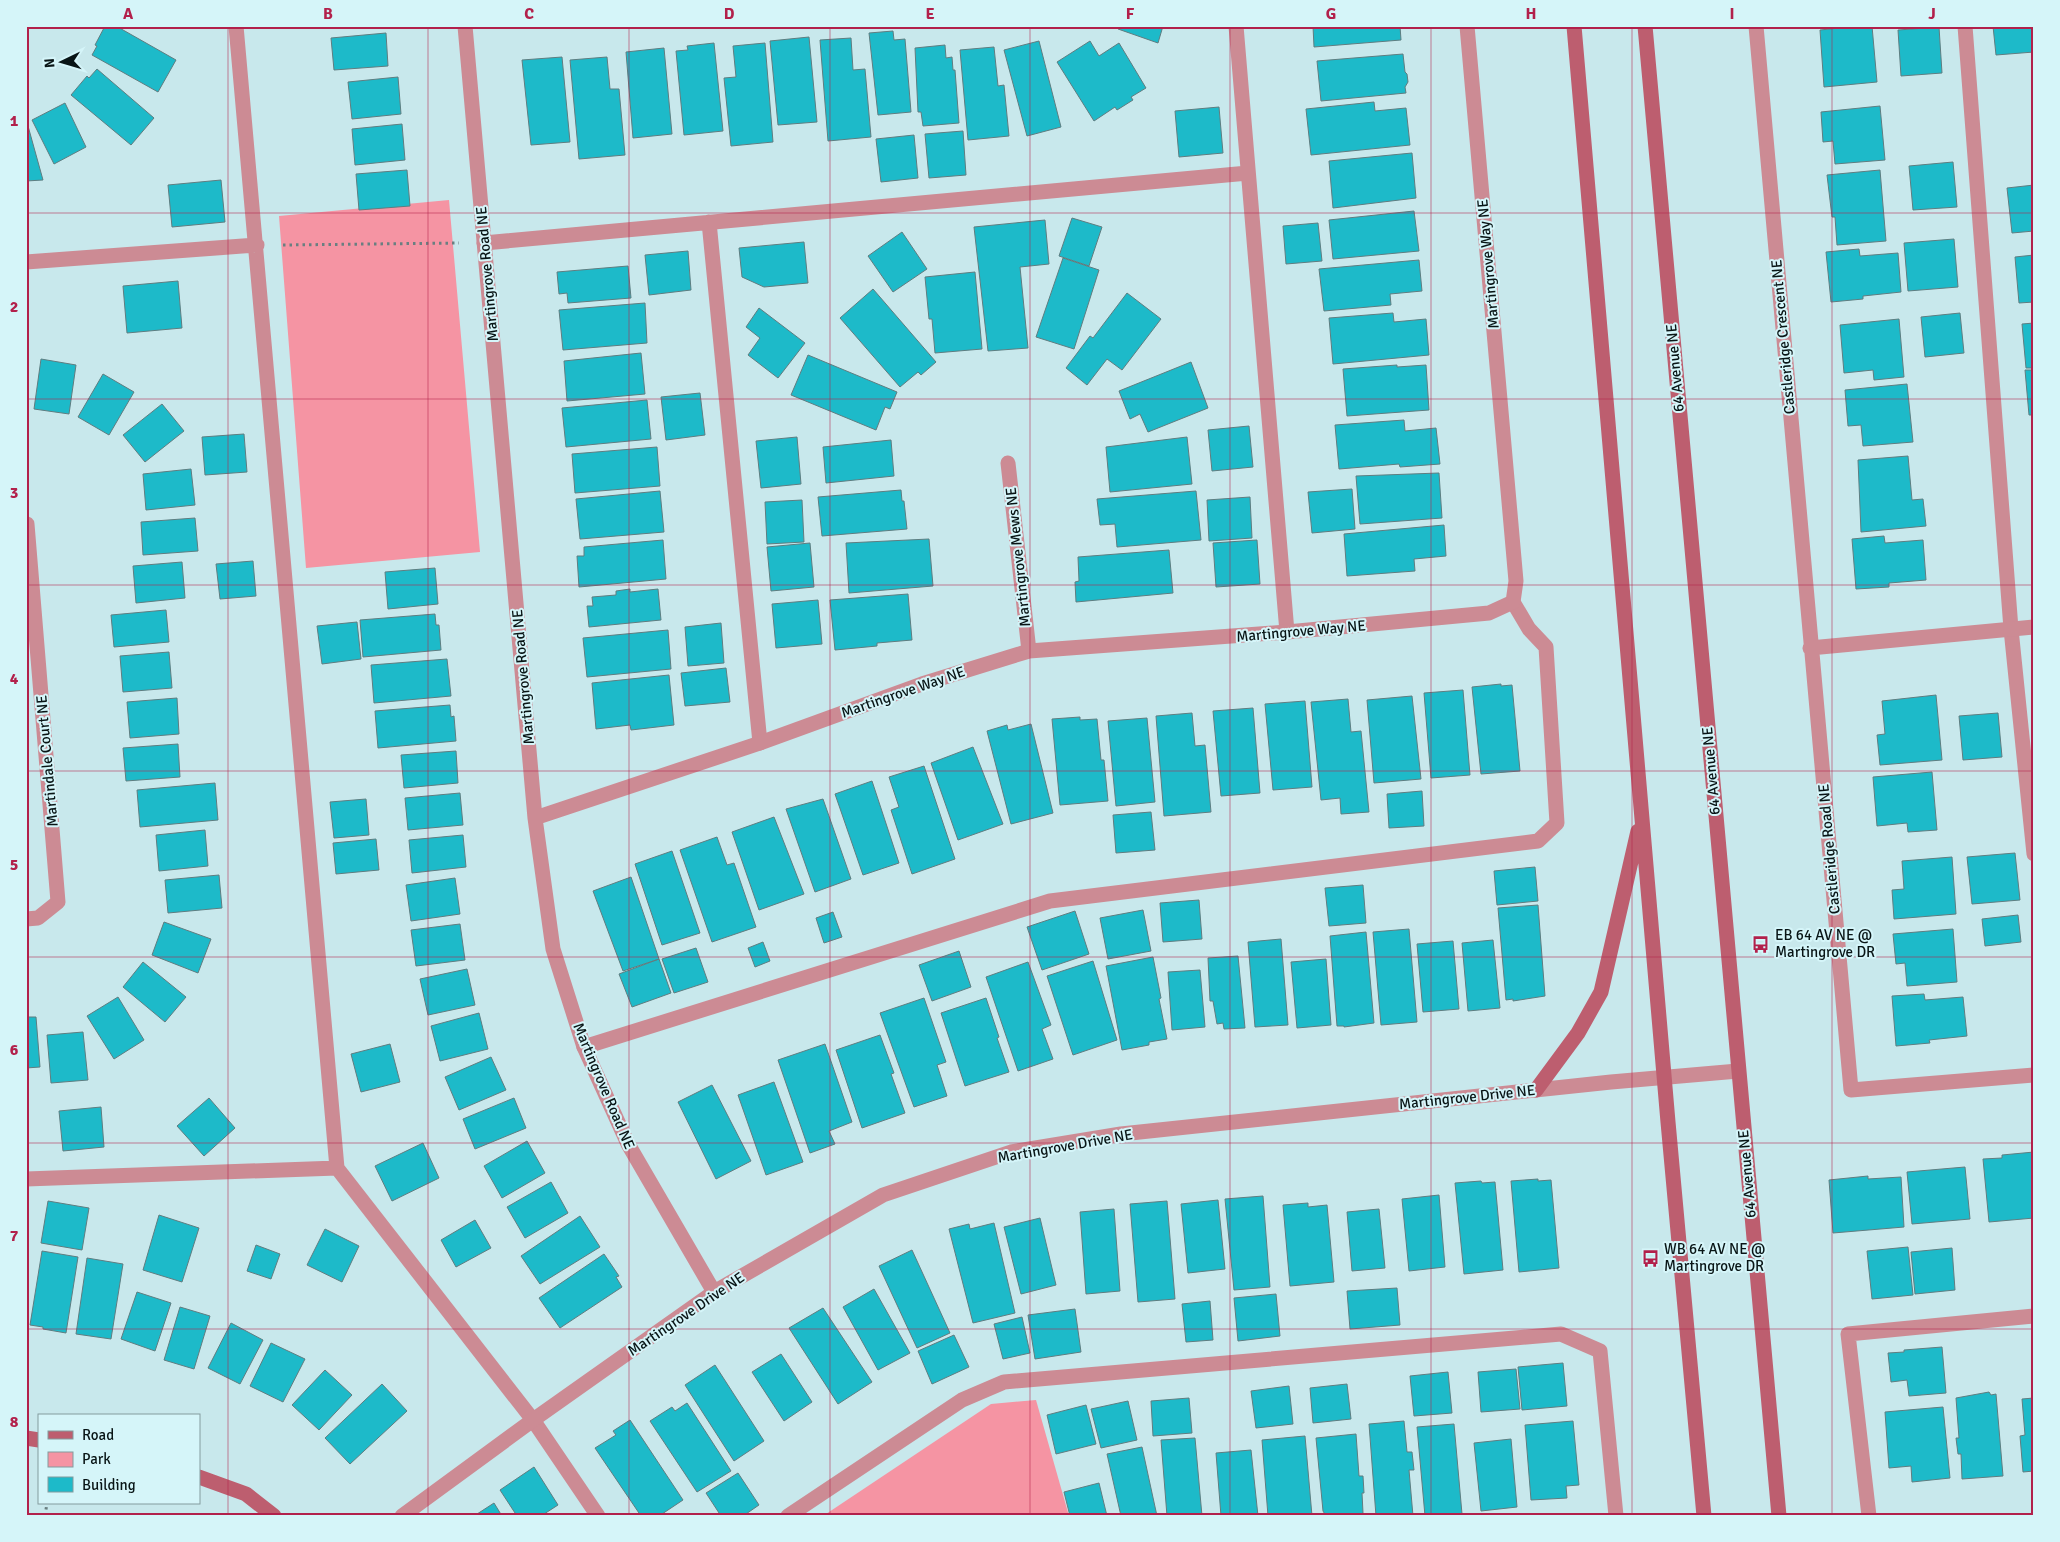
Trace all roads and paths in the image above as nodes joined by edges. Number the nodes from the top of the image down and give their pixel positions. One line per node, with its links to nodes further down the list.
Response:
1 (236, 26): 12 (street)
2 (465, 26): 11 (street, Martingrove Road NE)
3 (1236, 26): 9 (street)
4 (1467, 26): 16 (street, Martingrove Way NE)
5 (1574, 26): 23 (main road)
6 (1645, 26): 28 (main road, 64 Avenue NE)
7 (1756, 26): 20 (street, Castleridge Crescent NE)
8 (1965, 26): 18 (street)
9 (1248, 173): 10 (street); 19 (street)
10 (709, 222): 11 (street); 22 (street)
11 (484, 243): 12 (path); 24 (street, Martingrove Road NE)
12 (257, 245): 13 (street); 32 (street)
13 (26, 262)
14 (1008, 463): 21 (street, Martingrove Mews NE)
15 (27, 524): 26 (street, Martindale Court NE)
16 (1513, 602): 19 (street, Martingrove Way NE); 27 (street)
17 (2034, 627): 18 (street)
18 (2011, 629): 20 (street); 25 (street)
19 (1287, 632): 21 (street, Martingrove Way NE)
20 (1810, 648): 29 (street, Castleridge Road NE)
21 (1028, 651): 22 (street, Martingrove Way NE)
22 (760, 743): 24 (street, Martingrove Way NE)
23 (1642, 815): 30 (main road); 31 (main road)
24 (535, 818): 27 (street, Martingrove Road NE)
25 (2034, 854)
26 (26, 919)
27 (584, 1047): 34 (street, Martingrove Road NE)
28 (1738, 1071): 30 (street, Martingrove Drive NE); 44 (main road, 64 Avenue NE)
29 (2034, 1075)
30 (1664, 1078): 31 (street, Martingrove Drive NE); 43 (main road)
31 (1536, 1090): 34 (street, Martingrove Drive NE)
32 (337, 1168): 33 (street); 36 (street)
33 (26, 1179)
34 (714, 1292): 36 (street, Martingrove Drive NE)
35 (2034, 1316): 45 (street)
36 (533, 1420): 39 (street, Martingrove Drive NE); 40 (street)
37 (200, 1477): 38 (main road)
38 (274, 1516)
39 (402, 1516)
40 (598, 1516)
41 (788, 1516): 42 (street)
42 (1616, 1516)
43 (1704, 1516)
44 (1778, 1516)
45 (1869, 1516)

